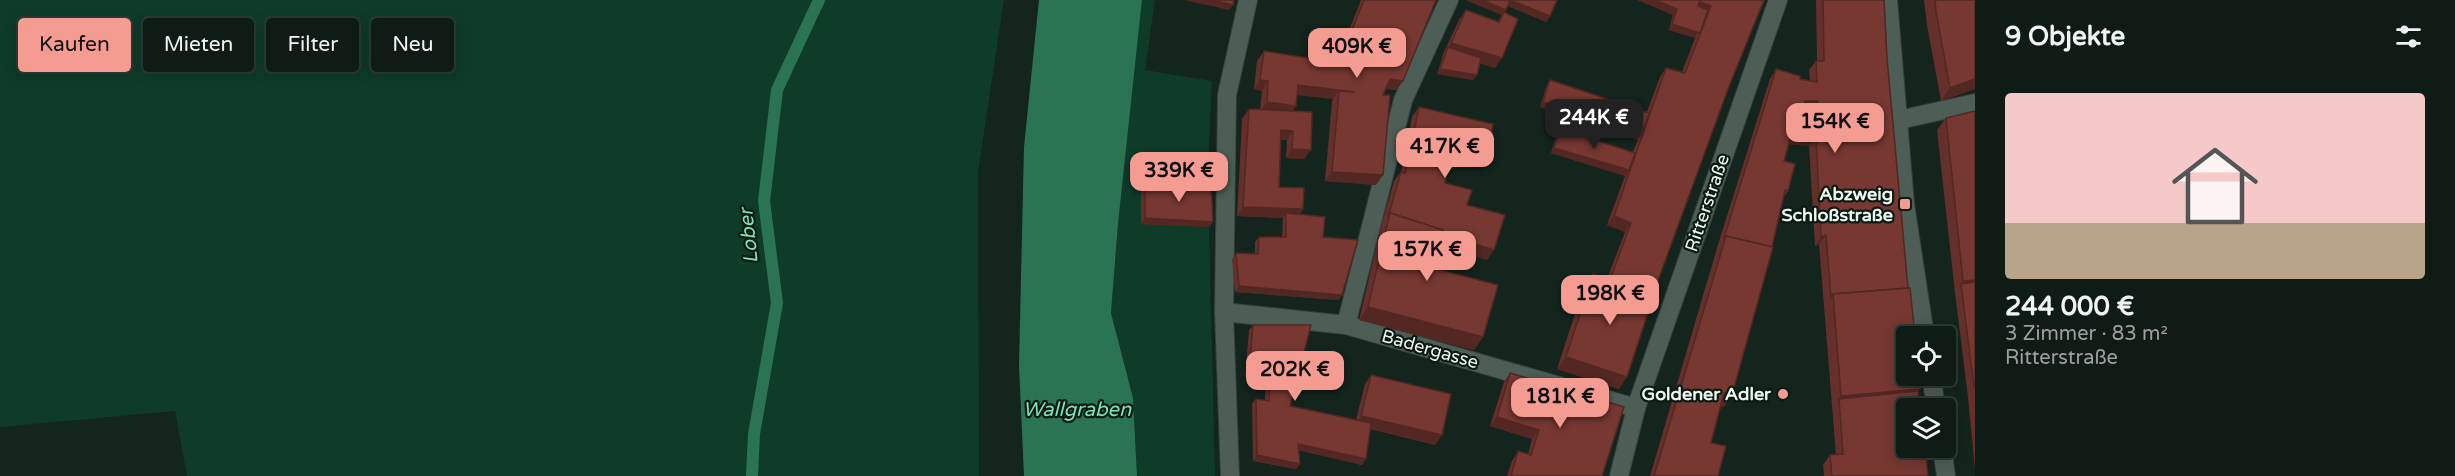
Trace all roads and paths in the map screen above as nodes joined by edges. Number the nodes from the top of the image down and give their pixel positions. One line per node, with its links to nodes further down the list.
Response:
1 (1248, 0): 7 (street)
2 (1449, 0): 8 (street)
3 (1778, 0): 10 (street, Ritterstraße)
4 (1888, 0): 6 (street)
5 (1975, 104): 6 (street)
6 (1899, 120): 9 (street)
7 (1224, 312): 8 (street, Badergasse); 12 (street)
8 (1346, 325): 10 (street, Badergasse)
9 (1923, 326)
10 (1636, 408): 13 (street, Ritterstraße)
11 (1944, 458): 14 (street)
12 (1230, 476)
13 (1619, 476)
14 (1946, 476)

